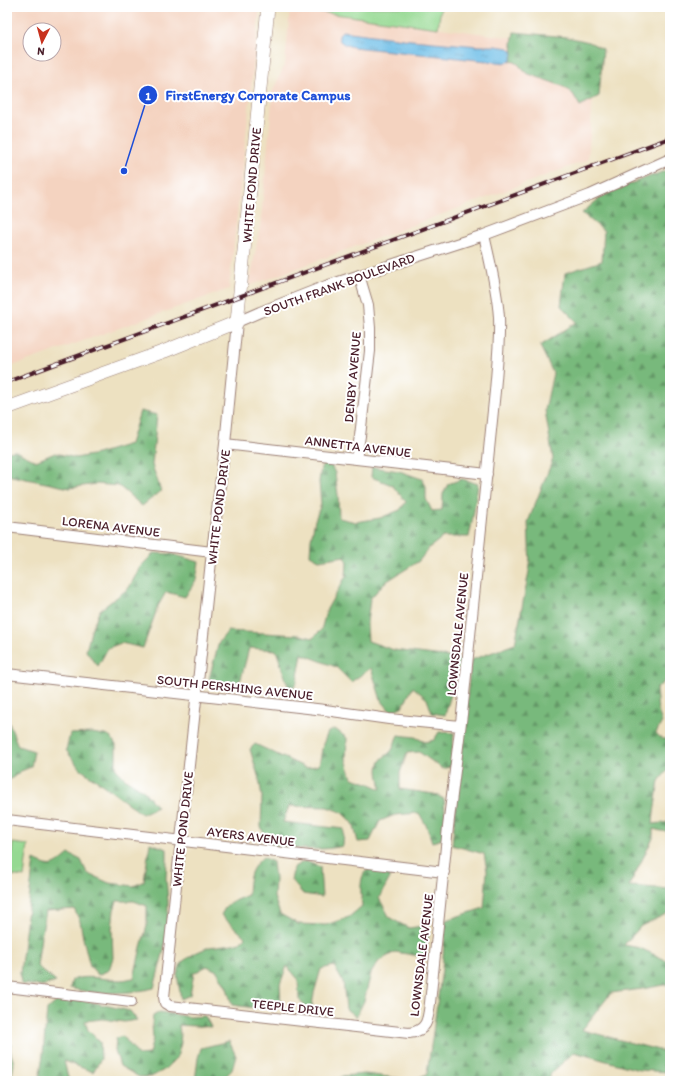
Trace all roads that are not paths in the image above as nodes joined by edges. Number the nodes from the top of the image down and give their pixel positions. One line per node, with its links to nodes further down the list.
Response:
1 (268, 7): 5 (street, WHITE POND DRIVE)
2 (670, 159): 3 (street, SOUTH FRANK BOULEVARD)
3 (484, 235): 4 (street, SOUTH FRANK BOULEVARD); 9 (street, LOWNSDALE AVENUE)
4 (359, 275): 5 (street, SOUTH FRANK BOULEVARD); 8 (street, DENBY AVENUE)
5 (237, 322): 6 (street, SOUTH FRANK BOULEVARD); 7 (street, WHITE POND DRIVE)
6 (7, 408)
7 (225, 444): 8 (street, ANNETTA AVENUE); 11 (street, WHITE POND DRIVE)
8 (356, 459): 9 (street, ANNETTA AVENUE)
9 (487, 474): 14 (street, LOWNSDALE AVENUE)
10 (7, 527): 11 (street, LORENA AVENUE)
11 (212, 552): 13 (street, WHITE POND DRIVE)
12 (7, 674): 13 (street, SOUTH PERSHING AVENUE)
13 (197, 696): 14 (street, SOUTH PERSHING AVENUE); 16 (street, WHITE POND DRIVE)
14 (460, 726): 17 (street, LOWNSDALE AVENUE)
15 (7, 820): 16 (street, AYERS AVENUE)
16 (181, 841): 17 (street, AYERS AVENUE); 20 (street, WHITE POND DRIVE)
17 (444, 872): 21 (street, LOWNSDALE AVENUE)
18 (7, 987): 19 (street)
19 (131, 1002)
20 (168, 1005): 21 (street, TEEPLE DRIVE)
21 (417, 1032)

